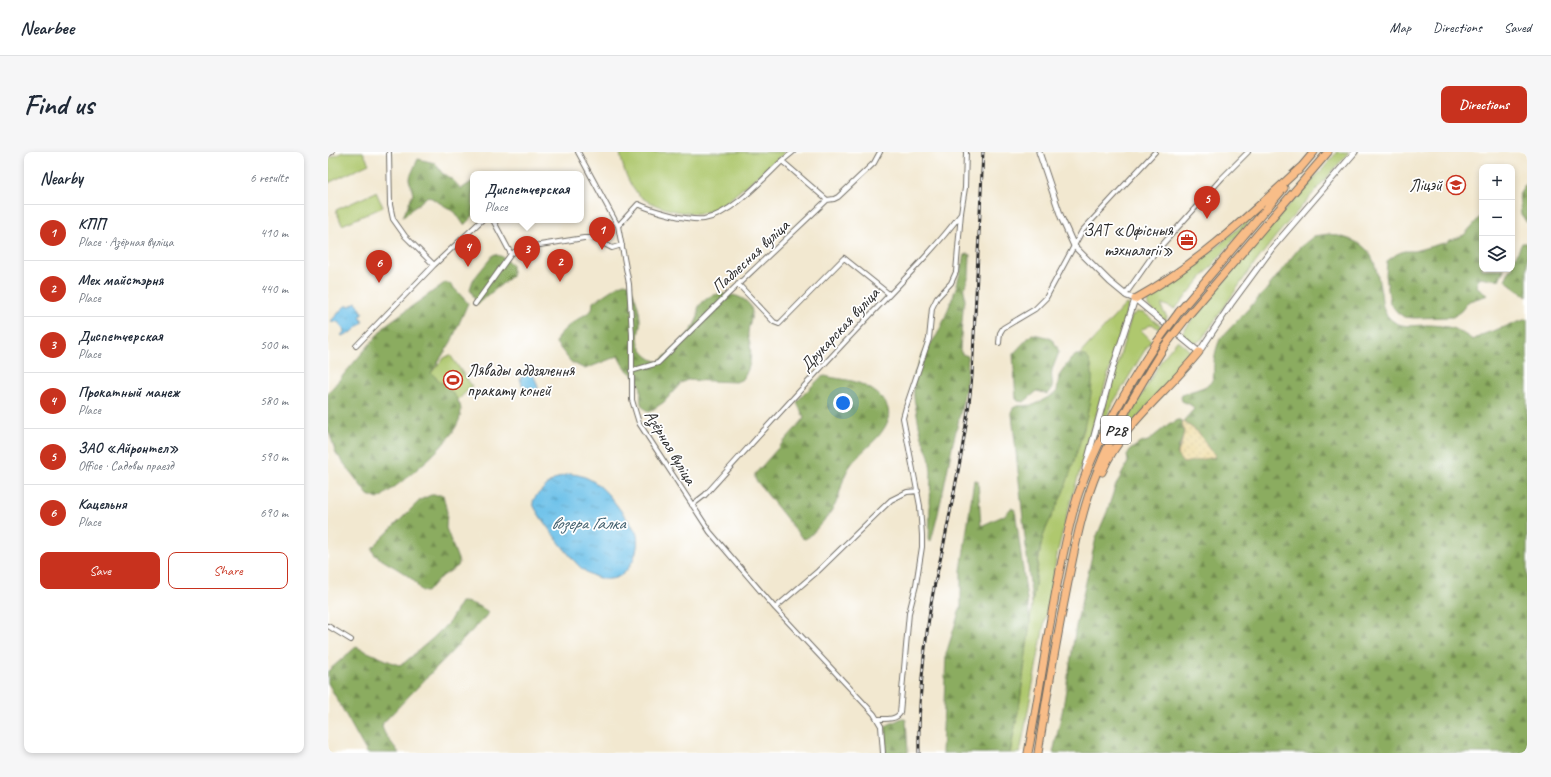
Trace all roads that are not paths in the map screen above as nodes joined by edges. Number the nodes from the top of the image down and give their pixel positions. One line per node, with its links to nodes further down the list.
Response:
1 (332, 152): 13 (street)
2 (389, 152): 24 (street)
3 (578, 152): 20 (street, Азёрная вуліца)
4 (793, 152): 14 (street)
5 (880, 152): 16 (street, Падлесная вуліца)
6 (966, 152): 17 (street, Друкарская вуліца)
7 (1039, 152): 22 (street)
8 (1155, 152): 22 (street)
9 (1248, 152): 27 (street)
10 (1314, 152): 15 (highway, Р28)
11 (1328, 152): 37 (highway, Р28, bridge)
12 (1355, 152): 32 (street)
13 (328, 154)
14 (782, 161): 16 (street); 20 (street)
15 (1301, 167): 28 (highway); 35 (highway, Р28, bridge)
16 (827, 200): 25 (street, Падлесная вуліца)
17 (961, 213): 26 (street, Друкарская вуліца); 34 (street)
18 (479, 223): 24 (street)
19 (495, 223): 23 (street)
20 (618, 226): 21 (street, Азёрная вуліца)
21 (622, 245): 23 (street); 33 (street, Азёрная вуліца)
22 (1074, 246): 27 (street); 30 (street)
23 (511, 254): 29 (street)
24 (434, 265): 31 (street)
25 (738, 284): 26 (street); 33 (street, Падлесная вуліца)
26 (889, 294): 36 (street, Друкарская вуліца)
27 (1125, 294): 28 (street)
28 (1135, 299): 32 (street); 35 (street)
29 (475, 304)
30 (999, 343)
31 (356, 346)
32 (1199, 352): 37 (highway)
33 (631, 371): 36 (street, Азёрная вуліца)
34 (918, 491): 38 (street); 41 (street)
35 (1078, 493): 43 (highway, Р28)
36 (692, 505): 38 (street, Азёрная вуліца)
37 (1082, 519): 44 (highway, Р28)
38 (775, 608): 41 (street, Азёрная вуліца)
39 (328, 626): 40 (street)
40 (350, 640)
41 (878, 719): 42 (street)
42 (882, 753)
43 (1028, 753)
44 (1038, 753)

